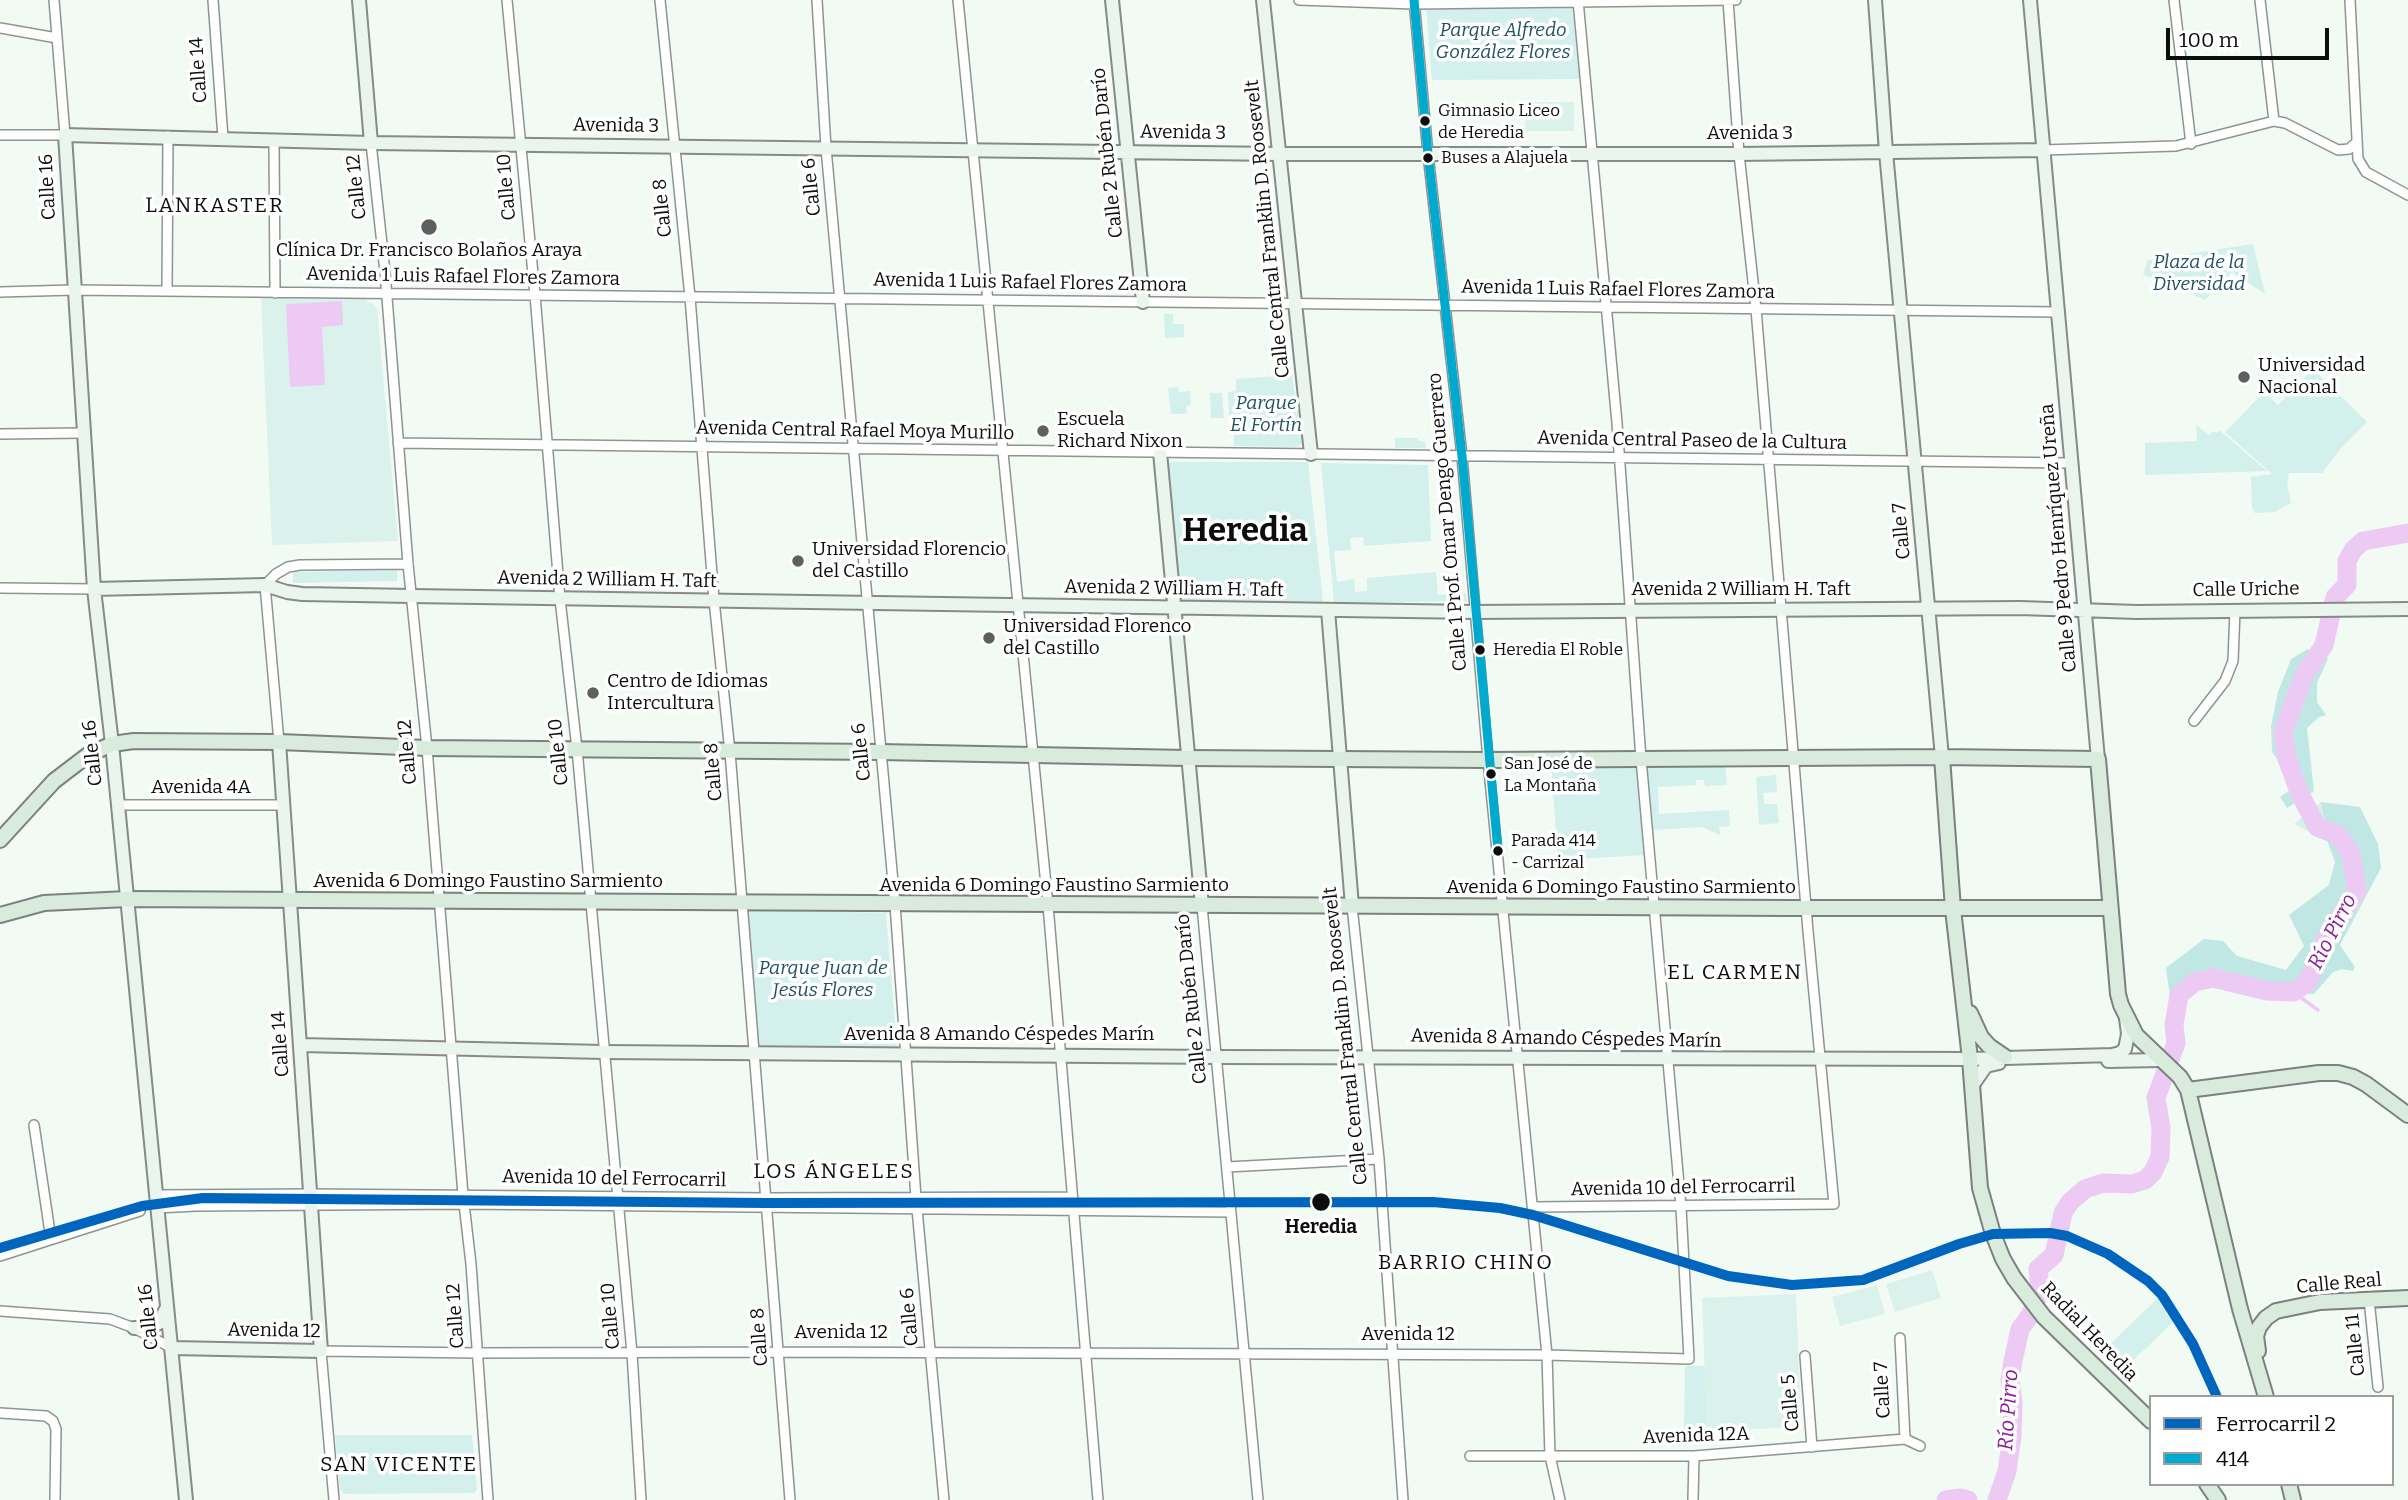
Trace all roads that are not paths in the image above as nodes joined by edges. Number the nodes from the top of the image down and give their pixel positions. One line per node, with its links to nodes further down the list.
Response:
1 (54, 0): 21 (street, Calle 16)
2 (213, 0): 26 (street, Calle 14)
3 (359, 0): 29 (street, Calle 12)
4 (507, 0): 30 (street, Calle 10)
5 (660, 0): 32 (street, Calle 8)
6 (817, 0): 33 (street, Calle 6)
7 (958, 0): 35 (street)
8 (1112, 0): 36 (street, Calle 2 Rubén Darío)
9 (1263, 0): 39 (street, Calle Central Franklin D. Roosevelt)
10 (1300, 0): 19 (street)
11 (1728, 0): 12 (street); 18 (street); 41 (street)
12 (1736, 0)
13 (1875, 0): 37 (street, Calle 7)
14 (2030, 0): 34 (street, Calle 9 Pedro Henríquez Ureña)
15 (2174, 0): 31 (street)
16 (2260, 0): 22 (street)
17 (2350, 0): 28 (street)
18 (1578, 1): 19 (street); 38 (street)
19 (1414, 2): 40 (street, Calle 1 Prof. Omar Dengo Guerrero)
20 (0, 28): 21 (street)
21 (57, 38): 24 (street, Calle 16)
22 (2274, 121): 28 (street); 31 (street, Avenida 3)
23 (0, 135): 24 (street, Avenida 3)
24 (65, 135): 25 (street, Avenida 3); 43 (street, Calle 16)
25 (168, 136): 26 (street, Avenida 3); 44 (street)
26 (223, 138): 27 (street, Avenida 3)
27 (274, 140): 29 (street, Avenida 3); 46 (street)
28 (2357, 142): 42 (street)
29 (371, 143): 30 (street, Avenida 3); 47 (street, Calle 12)
30 (521, 144): 32 (street, Avenida 3); 48 (street, Calle 10)
31 (2191, 144): 34 (street, Avenida 3)
32 (674, 145): 33 (street, Avenida 3); 49 (street, Calle 8)
33 (826, 148): 35 (street, Avenida 3); 50 (street, Calle 6)
34 (2043, 150): 37 (street, Avenida 3); 58 (street, Calle 9 Pedro Henríquez Ureña)
35 (973, 151): 36 (street, Avenida 3); 51 (street)
36 (1128, 152): 39 (street, Avenida 3); 52 (street, Calle 2 Rubén Darío)
37 (1886, 152): 41 (street, Avenida 3); 57 (street, Calle 7)
38 (1592, 153): 40 (street, Avenida 3); 41 (street, Avenida 3); 55 (street)
39 (1280, 154): 40 (street, Avenida 3); 53 (street, Calle Central Franklin D. Roosevelt)
40 (1428, 154): 54 (street, Calle 1 Prof. Omar Dengo Guerrero)
41 (1739, 154): 56 (street)
42 (2408, 195)
43 (74, 290): 44 (street, Avenida 1 Luis Rafael Flores Zamora); 45 (street, Avenida 1 Luis Rafael Flores Zamora); 59 (street, Calle 16)
44 (167, 291): 46 (street, Avenida 1 Luis Rafael Flores Zamora)
45 (0, 292)
46 (275, 293): 47 (street, Avenida 1 Luis Rafael Flores Zamora)
47 (387, 294): 48 (street, Avenida 1 Luis Rafael Flores Zamora); 61 (street, Calle 12)
48 (535, 295): 49 (street, Avenida 1 Luis Rafael Flores Zamora); 62 (street, Calle 10)
49 (690, 297): 50 (street, Avenida 1 Luis Rafael Flores Zamora); 63 (street, Calle 8)
50 (841, 299): 51 (street, Avenida 1 Luis Rafael Flores Zamora); 64 (street, Calle 6)
51 (987, 300): 52 (street, Avenida 1 Luis Rafael Flores Zamora); 65 (street)
52 (1143, 302): 53 (street, Avenida 1 Luis Rafael Flores Zamora)
53 (1295, 304): 54 (street, Avenida 1 Luis Rafael Flores Zamora); 67 (street, Calle Central Franklin D. Roosevelt)
54 (1445, 306): 55 (street, Avenida 1 Luis Rafael Flores Zamora); 68 (street, Calle 1 Prof. Omar Dengo Guerrero)
55 (1607, 307): 56 (street, Avenida 1 Luis Rafael Flores Zamora); 69 (street)
56 (1756, 309): 57 (street, Avenida 1 Luis Rafael Flores Zamora); 70 (street)
57 (1902, 311): 58 (street, Avenida 1 Luis Rafael Flores Zamora); 71 (street, Calle 7)
58 (2059, 312): 72 (street, Calle 9 Pedro Henríquez Ureña)
59 (83, 433): 60 (street); 76 (street, Calle 16)
60 (0, 434)
61 (398, 443): 62 (street, Avenida Central Rafael Moya Murillo); 73 (street, Calle 12)
62 (546, 445): 63 (street, Avenida Central Rafael Moya Murillo); 78 (street, Calle 10)
63 (703, 447): 64 (street, Avenida Central Rafael Moya Murillo); 79 (street, Calle 8)
64 (854, 448): 65 (street, Avenida Central Rafael Moya Murillo); 80 (street, Calle 6)
65 (1002, 450): 66 (street, Avenida Central Rafael Moya Murillo); 81 (street)
66 (1160, 452): 67 (street, Avenida Central Rafael Moya Murillo); 83 (street, Calle 2 Rubén Darío)
67 (1311, 454): 68 (street, Avenida Central Paseo de la Cultura)
68 (1462, 456): 69 (street, Avenida Central Paseo de la Cultura); 90 (street, Calle 1 Prof. Omar Dengo Guerrero)
69 (1620, 457): 70 (street, Avenida Central Paseo de la Cultura); 87 (street)
70 (1768, 459): 71 (street, Avenida Central Paseo de la Cultura); 84 (street)
71 (1916, 461): 72 (street, Avenida Central Paseo de la Cultura); 82 (street, Calle 7)
72 (2072, 463): 88 (street, Calle 9 Pedro Henríquez Ureña)
73 (408, 564): 74 (street); 77 (street, Calle 12)
74 (265, 585): 76 (street, Avenida 2 William H. Taft); 77 (street, Avenida 2 William H. Taft); 92 (street, Calle 14)
75 (0, 588): 76 (street, Avenida 2 William H. Taft)
76 (94, 589): 93 (street, Calle 16)
77 (411, 596): 78 (street, Avenida 2 William H. Taft); 94 (street, Calle 12)
78 (560, 599): 79 (street, Avenida 2 William H. Taft); 95 (street, Calle 10)
79 (715, 600): 80 (street, Avenida 2 William H. Taft); 96 (street, Calle 8)
80 (866, 604): 81 (street, Avenida 2 William H. Taft); 97 (street, Calle 6)
81 (1017, 607): 83 (street, Avenida 2 William H. Taft); 98 (street)
82 (1928, 608): 84 (street, Avenida 2 William H. Taft); 88 (street, Avenida 2 William H. Taft); 99 (street, Calle 7)
83 (1174, 609): 86 (street, Avenida 2 William H. Taft); 100 (street, Calle 2 Rubén Darío)
84 (1780, 609): 87 (street, Avenida 2 William H. Taft); 101 (street)
85 (2408, 609): 89 (street, Calle Uriche)
86 (1328, 610): 90 (street, Avenida 2 William H. Taft); 102 (street, Calle Central Franklin D. Roosevelt)
87 (1630, 610): 90 (street, Avenida 2 William H. Taft); 103 (street)
88 (2084, 610): 89 (street, Calle Uriche); 104 (street, Calle 9 Pedro Henríquez Ureña)
89 (2235, 610): 91 (street)
90 (1474, 612): 105 (street, Calle 1 Prof. Omar Dengo Guerrero)
91 (2194, 721)
92 (279, 742): 93 (main road); 94 (main road); 106 (street, Calle 14)
93 (112, 744): 107 (street, Calle 16); 108 (main road)
94 (427, 748): 95 (main road); 111 (street, Calle 12)
95 (577, 749): 96 (main road); 112 (street, Calle 10)
96 (730, 752): 97 (main road); 113 (street, Calle 8)
97 (880, 752): 98 (main road); 114 (street, Calle 6)
98 (1032, 755): 100 (main road); 115 (street)
99 (1942, 757): 101 (main road); 104 (main road); 122 (main road, Calle 7)
100 (1187, 758): 102 (main road); 116 (street, Calle 2 Rubén Darío)
101 (1794, 758): 103 (main road); 120 (street)
102 (1340, 759): 105 (main road); 117 (street, Calle Central Franklin D. Roosevelt)
103 (1641, 759): 105 (main road); 119 (street)
104 (2098, 759): 121 (main road, Calle 9 Pedro Henríquez Ureña)
105 (1488, 760): 118 (street, Calle 1 Prof. Omar Dengo Guerrero)
106 (284, 805): 107 (street, Avenida 4A); 110 (street, Calle 14)
107 (118, 806): 109 (street, Calle 16)
108 (0, 840)
109 (127, 899): 110 (main road, Avenida 6 Domingo Faustino Sarmiento); 123 (main road, Avenida 6 Domingo Faustino Sarmiento); 150 (street, Calle 16)
110 (290, 900): 111 (main road, Avenida 6 Domingo Faustino Sarmiento); 126 (street, Calle 14)
111 (440, 902): 112 (main road, Avenida 6 Domingo Faustino Sarmiento); 127 (street, Calle 12)
112 (591, 903): 113 (main road, Avenida 6 Domingo Faustino Sarmiento); 128 (street, Calle 10)
113 (742, 903): 114 (main road, Avenida 6 Domingo Faustino Sarmiento); 129 (street, Calle 8)
114 (895, 904): 115 (main road, Avenida 6 Domingo Faustino Sarmiento); 130 (street, Calle 6)
115 (1048, 905): 116 (main road, Avenida 6 Domingo Faustino Sarmiento); 131 (street)
116 (1202, 905): 117 (main road, Avenida 6 Domingo Faustino Sarmiento); 134 (street, Calle 2 Rubén Darío)
117 (1352, 906): 118 (main road, Avenida 6 Domingo Faustino Sarmiento); 132 (street, Calle Central Franklin D. Roosevelt)
118 (1504, 907): 119 (main road, Avenida 6 Domingo Faustino Sarmiento); 135 (street, Calle 1 Prof. Omar Dengo Guerrero)
119 (1655, 908): 120 (main road, Avenida 6 Domingo Faustino Sarmiento); 137 (street)
120 (1807, 908): 122 (main road, Avenida 6 Domingo Faustino Sarmiento); 138 (street)
121 (2110, 908): 122 (main road, Avenida 6 Domingo Faustino Sarmiento); 125 (main road, Calle 9 Pedro Henríquez Ureña)
122 (1954, 909): 124 (main road, Calle 7)
123 (0, 915)
124 (1964, 995): 133 (main road); 136 (main road, Calle 7)
125 (2126, 1018): 133 (street, Avenida 8 Amando Céspedes Marín); 139 (main road, Calle 9 Pedro Henríquez Ureña)
126 (301, 1045): 127 (street, Avenida 8 Amando Céspedes Marín); 148 (street, Calle 14)
127 (451, 1049): 128 (street, Avenida 8 Amando Céspedes Marín); 149 (street, Calle 12)
128 (604, 1052): 129 (street, Avenida 8 Amando Céspedes Marín); 151 (street, Calle 10)
129 (755, 1053): 130 (street, Avenida 8 Amando Céspedes Marín); 152 (street, Calle 8)
130 (906, 1053): 131 (street, Avenida 8 Amando Céspedes Marín); 147 (street, Calle 6)
131 (1060, 1055): 134 (street, Avenida 8 Amando Céspedes Marín); 146 (street)
132 (1369, 1056): 134 (street, Avenida 8 Amando Céspedes Marín); 135 (street, Avenida 8 Amando Céspedes Marín); 144 (street, Calle Central Franklin D. Roosevelt)
133 (2005, 1057): 136 (street, Avenida 8 Amando Céspedes Marín)
134 (1217, 1058): 145 (street, Calle 2 Rubén Darío)
135 (1518, 1058): 137 (street, Avenida 8 Amando Céspedes Marín); 153 (street, Calle 1 Prof. Omar Dengo Guerrero)
136 (1970, 1059): 138 (street, Avenida 8 Amando Céspedes Marín); 141 (main road, Radial Heredia)
137 (1669, 1060): 138 (street, Avenida 8 Amando Céspedes Marín); 154 (street)
138 (1821, 1060): 154 (street, Avenida 10 del Ferrocarril)
139 (2161, 1061): 140 (main road); 141 (street)
140 (2184, 1083): 142 (main road); 179 (main road)
141 (1972, 1086): 181 (main road, Radial Heredia)
142 (2408, 1115)
143 (34, 1125): 159 (street)
144 (1379, 1159): 145 (street); 175 (street, Calle Central Franklin D. Roosevelt)
145 (1227, 1167): 158 (street, Calle 2 Rubén Darío)
146 (1072, 1196): 147 (street, Avenida 10 del Ferrocarril); 156 (street)
147 (916, 1198): 152 (street, Avenida 10 del Ferrocarril); 155 (street, Calle 6)
148 (311, 1199): 149 (street, Avenida 10 del Ferrocarril); 150 (street, Avenida 10 del Ferrocarril); 168 (street, Calle 14)
149 (463, 1199): 151 (street, Avenida 10 del Ferrocarril); 171 (street, Calle 12)
150 (156, 1202): 163 (street, Calle 16)
151 (618, 1202): 152 (street, Avenida 10 del Ferrocarril); 172 (street, Calle 10)
152 (767, 1203): 155 (street, Avenida 10 del Ferrocarril); 169 (street, Calle 8)
153 (1533, 1207): 154 (street, Avenida 10 del Ferrocarril); 176 (street, Calle 1 Prof. Omar Dengo Guerrero)
154 (1682, 1207): 176 (street, Avenida 12)
155 (918, 1209): 156 (street, Avenida 10 del Ferrocarril); 170 (street, Calle 6)
156 (1073, 1209): 158 (street, Avenida 10 del Ferrocarril); 173 (street)
157 (140, 1211): 159 (street)
158 (1230, 1212): 174 (street, Calle 2 Rubén Darío)
159 (51, 1240): 160 (street)
160 (0, 1256)
161 (2408, 1298): 162 (main road, Calle Real)
162 (2369, 1299): 178 (street, Calle 11); 179 (main road, Calle Real)
163 (167, 1307): 165 (street); 167 (street, Calle 16)
164 (0, 1311): 165 (street, Avenida 12)
165 (134, 1328): 167 (street, Avenida 12)
166 (1900, 1338): 182 (street, Calle 7)
167 (172, 1348): 168 (street, Avenida 12); 189 (street, Calle 16)
168 (321, 1351): 171 (street, Avenida 12); 190 (street, Calle 14)
169 (779, 1352): 170 (street, Avenida 12); 172 (street, Avenida 12); 193 (street, Calle 8)
170 (931, 1352): 173 (street, Avenida 12); 194 (street, Calle 6)
171 (478, 1353): 172 (street, Avenida 12); 191 (street, Calle 12)
172 (632, 1353): 192 (street, Calle 10)
173 (1085, 1354): 174 (street, Avenida 12); 195 (street)
174 (1245, 1354): 175 (street, Avenida 12); 196 (street, Calle 2 Rubén Darío)
175 (1393, 1354): 176 (street, Avenida 12); 197 (street, Calle Central Franklin D. Roosevelt)
176 (1547, 1355): 186 (street, Calle 1 Prof. Omar Dengo Guerrero)
177 (1805, 1356): 184 (street, Calle 5)
178 (2378, 1387)
179 (2265, 1392)
180 (0, 1413): 188 (street)
181 (2149, 1420)
182 (1905, 1439): 183 (street, Avenida 12A); 184 (street, Avenida 12A)
183 (1920, 1446)
184 (1812, 1447): 187 (street, Avenida 12A)
185 (1470, 1455): 186 (street, Avenida 12A)
186 (1550, 1456): 187 (street, Avenida 12A); 198 (street, Calle 1 Prof. Omar Dengo Guerrero)
187 (1694, 1456): 199 (street)
188 (55, 1500)
189 (186, 1500)
190 (334, 1500)
191 (488, 1500)
192 (641, 1500)
193 (790, 1500)
194 (944, 1500)
195 (1097, 1500)
196 (1258, 1500)
197 (1403, 1500)
198 (1560, 1500)
199 (1693, 1500)

